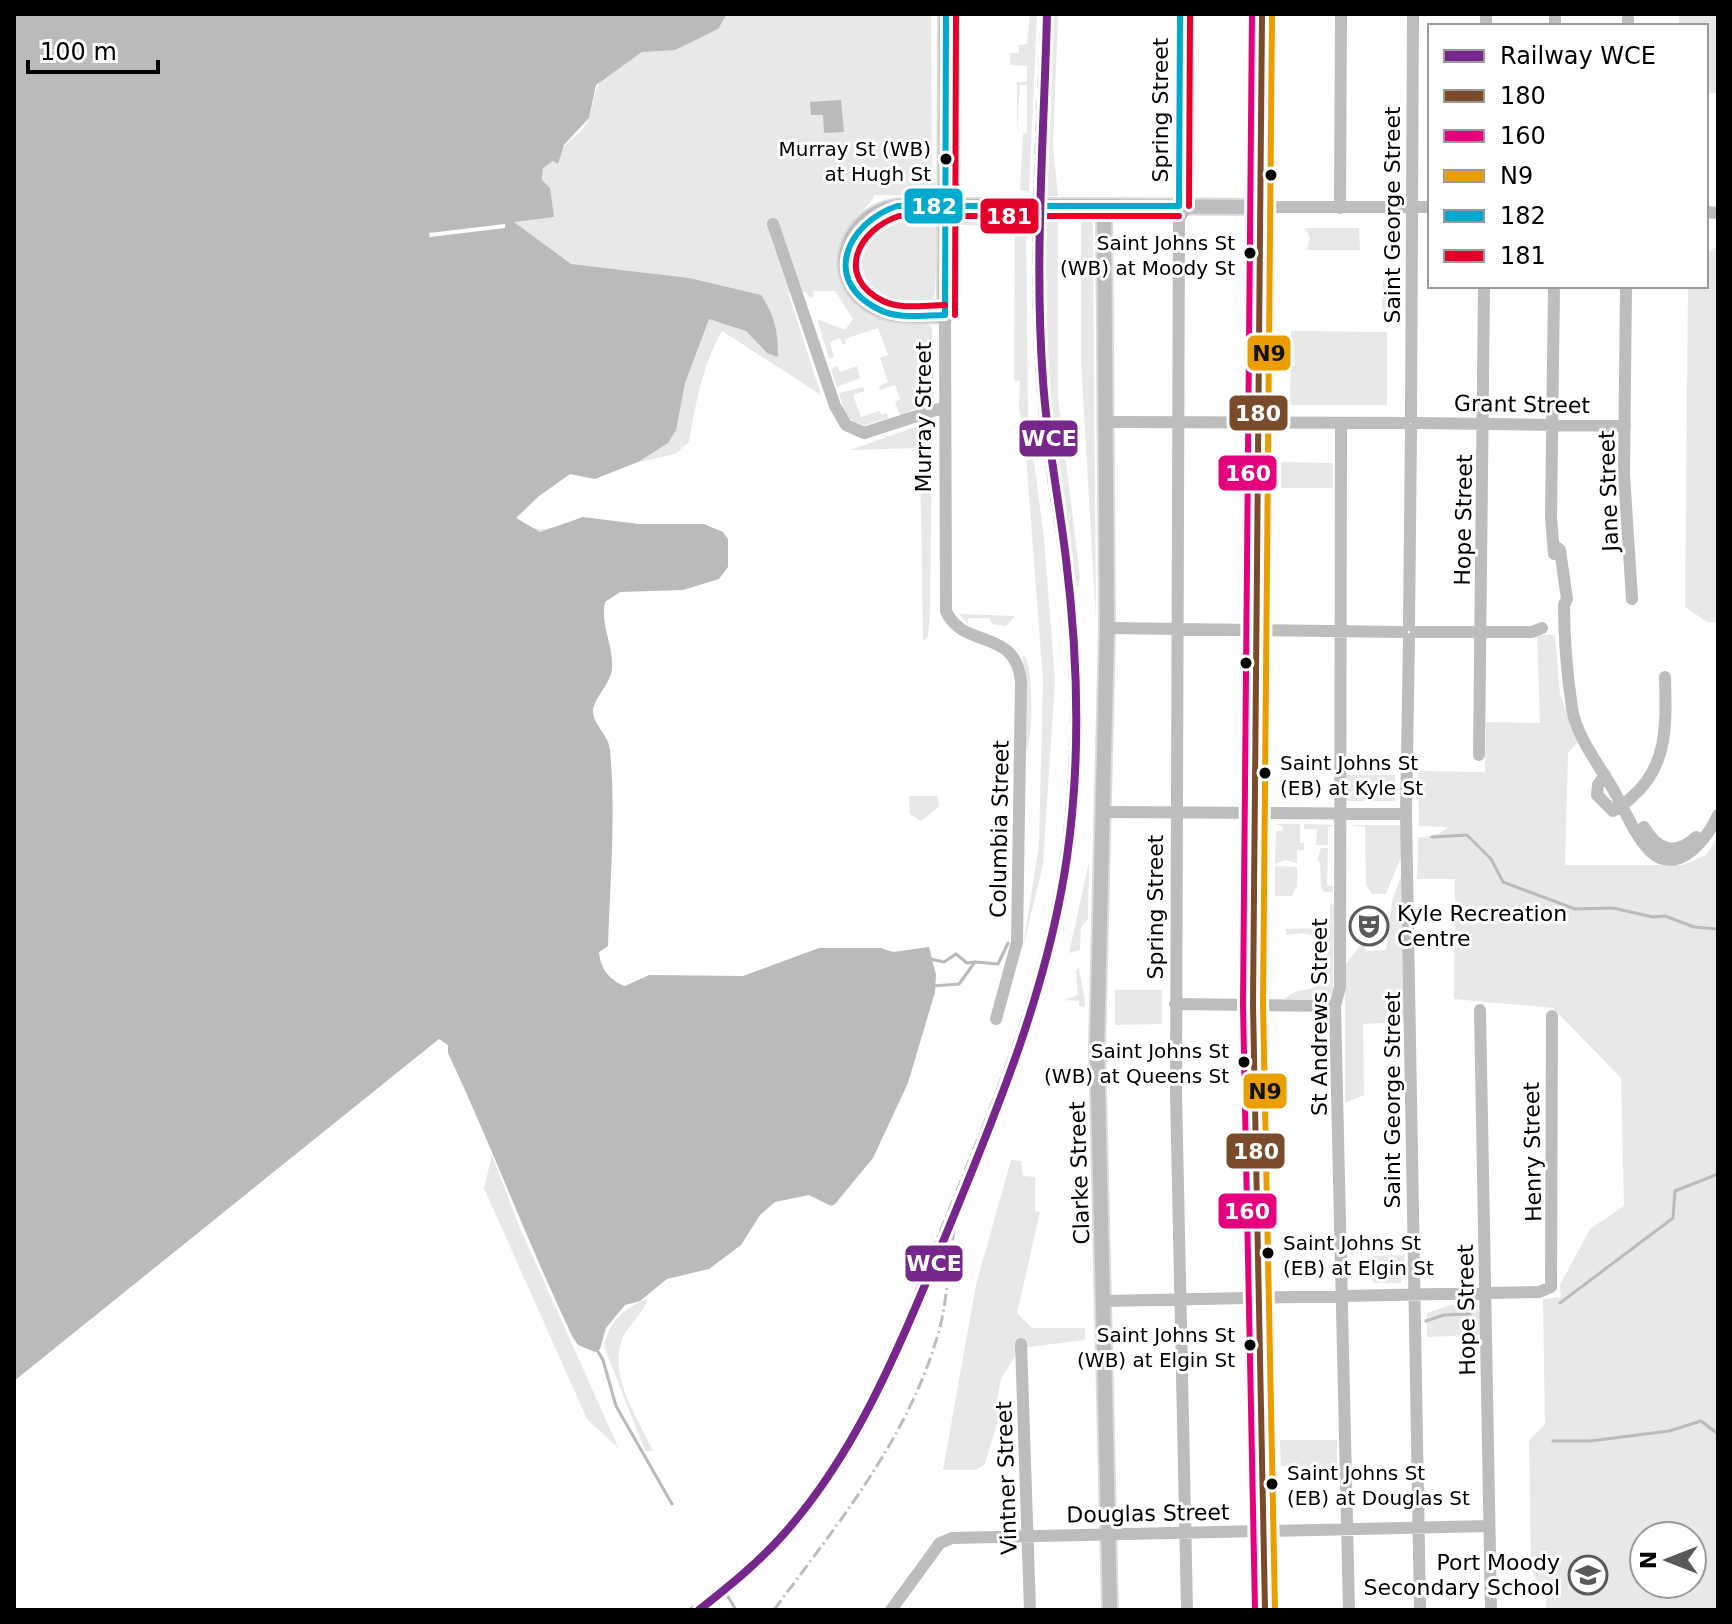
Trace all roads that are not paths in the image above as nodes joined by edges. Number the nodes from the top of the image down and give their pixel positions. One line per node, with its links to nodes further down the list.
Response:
1 (946, 14): 16 (main road, Murray Street)
2 (1180, 14): 7 (street, Spring Street)
3 (1262, 14): 8 (main road)
4 (1341, 14): 11 (street)
5 (1413, 14): 9 (street, Saint George Street)
6 (1104, 206): 7 (main road); 16 (main road, bridge); 19 (main road, Clarke Street)
7 (1184, 206): 8 (main road); 20 (street, Spring Street)
8 (1259, 207): 11 (street); 18 (main road)
9 (1412, 207): 10 (street); 11 (street); 21 (street, Saint George Street)
10 (1428, 207)
11 (1340, 208)
12 (773, 224): 17 (street)
13 (1484, 288): 22 (street, Hope Street)
14 (1554, 288): 24 (street)
15 (1626, 288): 25 (street, Jane Street)
16 (945, 315): 17 (street, Murray Street)
17 (945, 407): 34 (street, Murray Street)
18 (1257, 421): 20 (street, Grant Street); 23 (street, Grant Street); 28 (main road)
19 (1107, 422): 20 (street, Grant Street); 27 (main road, Clarke Street)
20 (1178, 422): 30 (street, Spring Street)
21 (1411, 423): 22 (street, Grant Street); 23 (street, Grant Street); 33 (street, Saint George Street)
22 (1483, 423): 24 (street, Grant Street); 32 (street, Hope Street)
23 (1341, 424): 31 (street, St Andrews Street)
24 (1552, 425): 25 (street, Grant Street); 36 (street)
25 (1625, 426): 26 (street, Jane Street)
26 (1632, 599)
27 (1107, 628): 30 (street); 39 (main road, Clarke Street)
28 (1256, 628): 30 (street); 31 (street); 41 (main road)
29 (1542, 628): 32 (street)
30 (1176, 629): 40 (street, Spring Street)
31 (1339, 631): 33 (street); 43 (street, St Andrews Street)
32 (1481, 631): 33 (street); 37 (street, Hope Street)
33 (1409, 632): 42 (street, Saint George Street)
34 (999, 643): 50 (street, Columbia Street)
35 (1665, 677): 38 (street)
36 (1572, 700): 38 (street); 38 (street)
37 (1479, 755)
38 (1626, 803): 44 (street)
39 (1104, 812): 40 (street); 56 (main road, Clarke Street)
40 (1175, 812): 41 (street); 45 (street, Spring Street)
41 (1255, 813): 43 (street); 46 (main road)
42 (1406, 814): 43 (street); 52 (street, Saint George Street)
43 (1339, 815): 47 (street, St Andrews Street)
44 (1717, 817)
45 (1175, 1004): 46 (street); 55 (street, Spring Street)
46 (1253, 1005): 47 (street); 54 (main road)
47 (1335, 1006): 53 (street, St Andrews Street)
48 (1480, 1010): 51 (street, Hope Street)
49 (1552, 1016): 51 (street, Henry Street)
50 (996, 1019)
51 (1486, 1294): 52 (street); 58 (street, Hope Street)
52 (1413, 1295): 53 (street); 59 (street, Saint George Street)
53 (1342, 1296): 54 (street); 60 (street, St Andrews Street)
54 (1259, 1297): 55 (street); 61 (main road)
55 (1181, 1298): 56 (street); 62 (street, Spring Street)
56 (1104, 1301): 63 (main road, Clarke Street)
57 (1021, 1344): 64 (street, Vintner Street)
58 (1489, 1526): 59 (street, Douglas Street); 72 (street, Hope Street)
59 (1419, 1528): 60 (street, Douglas Street); 71 (street, Saint George Street)
60 (1347, 1530): 61 (street, Douglas Street); 70 (street, St Andrews Street)
61 (1263, 1531): 62 (street, Douglas Street); 69 (main road)
62 (1187, 1533): 63 (street, Douglas Street); 68 (street, Spring Street)
63 (1109, 1534): 64 (street, Douglas Street); 67 (main road, Clarke Street)
64 (1029, 1535): 65 (street, Douglas Street); 66 (street, Vintner Street)
65 (891, 1610)
66 (1030, 1610)
67 (1110, 1610)
68 (1187, 1610)
69 (1265, 1610)
70 (1349, 1610)
71 (1420, 1610)
72 (1491, 1610)

